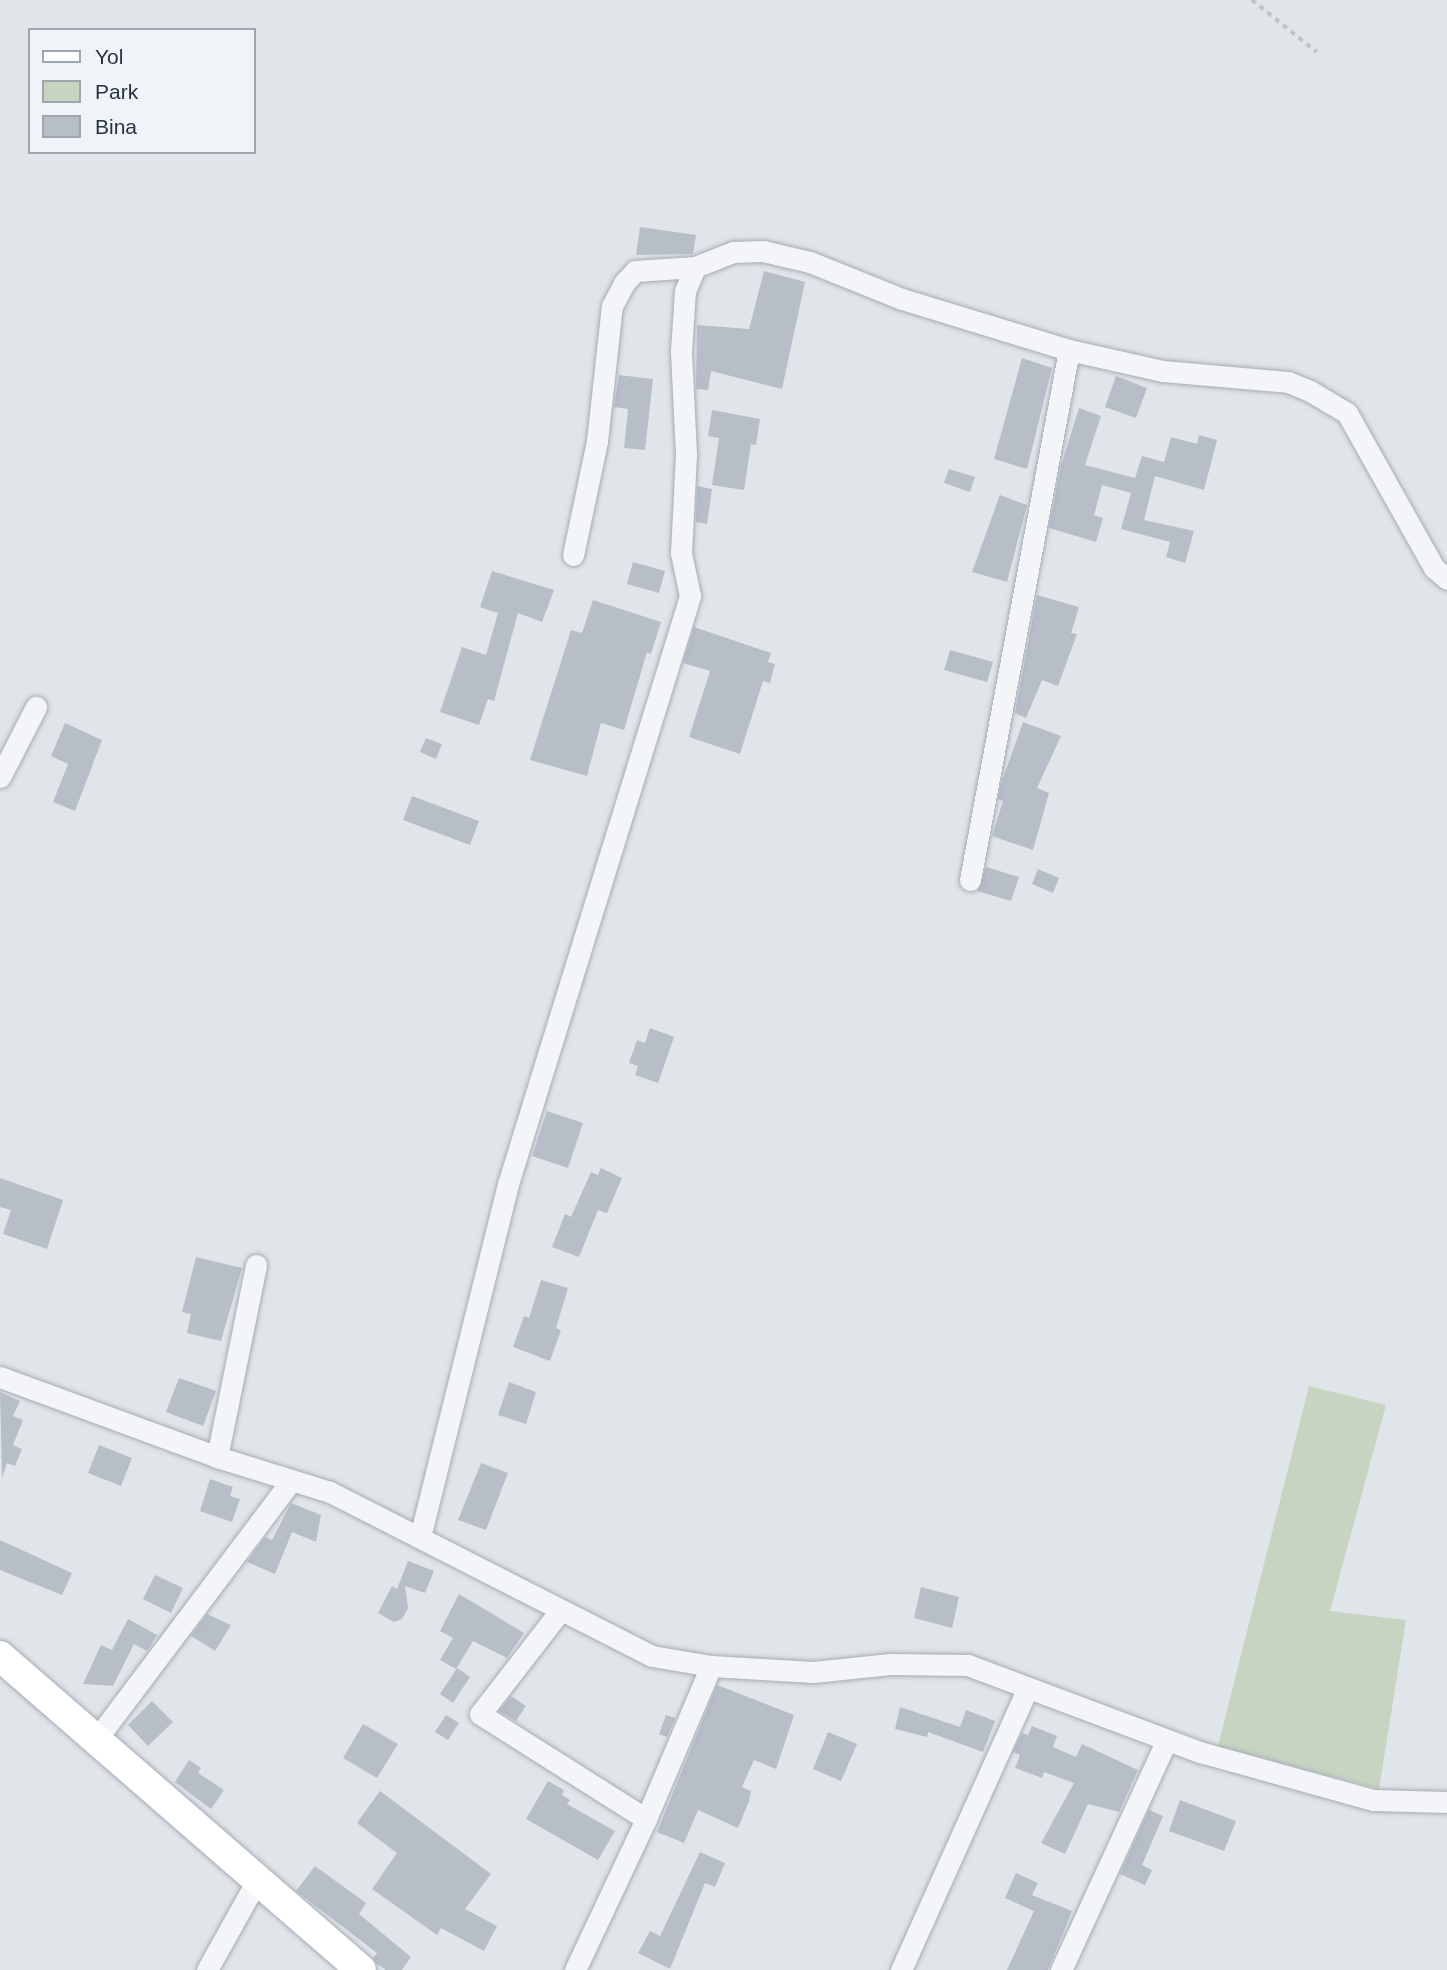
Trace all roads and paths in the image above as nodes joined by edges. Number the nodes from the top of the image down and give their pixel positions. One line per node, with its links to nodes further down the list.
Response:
1 (1252, 0): 2 (path)
2 (1317, 52)
3 (695, 267): 4 (street); 5 (street); 14 (street)
4 (1069, 350): 6 (street); 9 (street)
5 (573, 555)
6 (1447, 579)
7 (36, 707): 8 (street)
8 (0, 776)
9 (970, 880)
10 (256, 1265): 12 (street)
11 (0, 1377): 12 (street)
12 (217, 1457): 13 (street)
13 (291, 1481): 14 (street); 19 (street)
14 (420, 1537): 15 (street)
15 (560, 1611): 17 (street); 22 (street)
16 (0, 1656): 19 (street)
17 (710, 1666): 18 (street); 22 (street)
18 (1027, 1689): 20 (street); 27 (street)
19 (98, 1737): 23 (street)
20 (1166, 1742): 21 (street); 28 (street)
21 (1447, 1802)
22 (646, 1819): 26 (street)
23 (256, 1882): 24 (street); 25 (street)
24 (207, 1970)
25 (360, 1970)
26 (575, 1970)
27 (901, 1970)
28 (1061, 1970)

